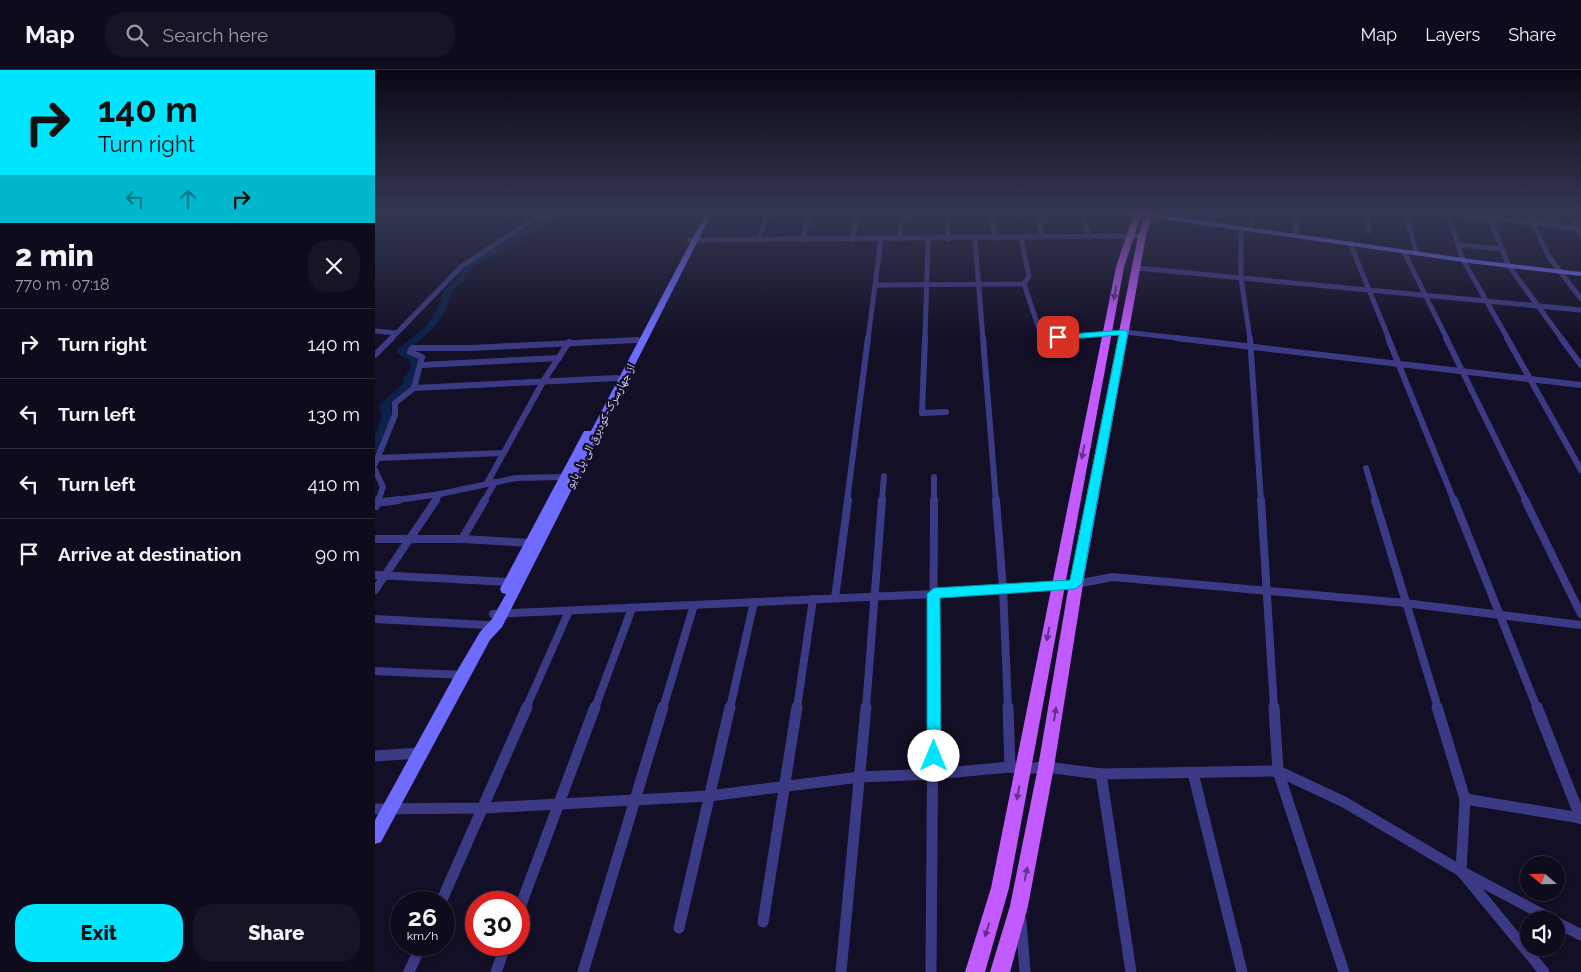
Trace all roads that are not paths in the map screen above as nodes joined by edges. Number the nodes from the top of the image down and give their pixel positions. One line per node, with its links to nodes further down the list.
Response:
1 (478, 255): 34 (street)
2 (684, 255): 37 (street, از جهارسرک-کودبرق الی پل بایو)
3 (684, 255): 84 (street, از جهارسرک-کودبرق الی پل بایو)
4 (879, 255): 25 (street)
5 (927, 255): 26 (street)
6 (976, 255): 23 (street)
7 (1025, 255): 24 (street)
8 (1126, 255): 36 (main road, one-way to 36)
9 (1136, 255): 19 (main road)
10 (1243, 255): 22 (street)
11 (1356, 255): 27 (street)
12 (1406, 255): 28 (street)
13 (1425, 255): 17 (street)
14 (1461, 255): 17 (street)
15 (1505, 255): 18 (street)
16 (1548, 255): 20 (street)
17 (1463, 260): 18 (street); 30 (street)
18 (1509, 266): 20 (street); 31 (street)
19 (1136, 268): 22 (street); 35 (main road)
20 (1558, 271): 21 (street); 29 (street)
21 (1581, 274)
22 (1241, 278): 27 (street); 39 (street)
23 (978, 284): 24 (street); 26 (street); 72 (street)
24 (1024, 284): 36 (street)
25 (875, 285): 26 (street); 77 (street)
26 (926, 285): 51 (street)
27 (1369, 290): 28 (street); 43 (street)
28 (1425, 295): 30 (street); 45 (street)
29 (1581, 298)
30 (1486, 301): 31 (street); 48 (street)
31 (1538, 306): 32 (street); 44 (street)
32 (1581, 310)
33 (375, 331): 34 (street)
34 (397, 332): 40 (street)
35 (1124, 332): 36 (street); 39 (street); 70 (main road)
36 (1107, 335): 71 (main road, one-way to 71)
37 (637, 340): 38 (street); 46 (street, از جهارسرک-کودبرق الی پل بایو)
38 (569, 342): 41 (street); 42 (street)
39 (1251, 348): 43 (street); 74 (street)
40 (375, 354)
41 (559, 358): 42 (street); 47 (street)
42 (421, 365): 50 (street)
43 (1399, 365): 45 (street); 86 (street)
44 (1581, 365)
45 (1463, 372): 48 (street); 85 (street)
46 (617, 378): 47 (street); 59 (street, از جهارسرک-کودبرق الی پل بایو)
47 (544, 380): 50 (street); 52 (street)
48 (1531, 380): 49 (street); 56 (street)
49 (1581, 385)
50 (414, 388): 53 (street)
51 (947, 412)
52 (503, 453): 53 (street); 60 (street)
53 (377, 461)
54 (1366, 468): 80 (street)
55 (375, 470): 62 (street)
56 (1581, 470)
57 (884, 476): 76 (street)
58 (934, 477): 75 (street)
59 (565, 478): 60 (street); 66 (street, از جهارسرک-کودبرق الی پل بایو)
60 (491, 482): 61 (street); 65 (street)
61 (440, 494): 62 (street); 63 (street)
62 (376, 504)
63 (411, 538): 64 (street); 65 (street); 68 (street)
64 (375, 539)
65 (462, 539): 66 (street)
66 (530, 543): 69 (street, از جهارسرک-کودبرق الی پل بایو)
67 (375, 575): 68 (street)
68 (385, 575): 69 (street); 73 (street)
69 (510, 582): 84 (street, از جهارسرک-کودبرق الی پل بایو)
70 (1075, 584): 71 (street); 74 (street); 94 (main road, one-way to 70)
71 (1057, 586): 72 (street); 95 (main road, one-way to 95)
72 (1003, 589): 75 (street); 95 (street)
73 (375, 590)
74 (1267, 590): 80 (street); 96 (street)
75 (934, 594): 76 (street); 98 (street)
76 (875, 596): 77 (street); 100 (street)
77 (835, 598): 78 (street)
78 (813, 599): 79 (street); 101 (street)
79 (754, 602): 81 (street); 102 (street)
80 (1405, 603): 86 (street); 103 (street)
81 (694, 605): 82 (street); 104 (street)
82 (632, 608): 83 (street); 105 (street)
83 (569, 611): 84 (street); 106 (street)
84 (497, 614): 89 (street, از جهارسرک-کودبرق الی پل بایو)
85 (1581, 614)
86 (1503, 617): 88 (street); 108 (street)
87 (375, 619): 89 (street)
88 (1581, 625)
89 (486, 630): 91 (street, از جهارسرک-کودبرق الی پل بایو)
90 (375, 671): 91 (street)
91 (462, 675): 92 (street, از جهارسرک-کودبرق الی پل بایو)
92 (419, 753): 93 (street); 107 (street, از جهارسرک-کودبرق الی پل بایو)
93 (375, 756)
94 (1047, 767): 95 (street); 99 (street); 113 (main road, one-way to 94)
95 (1016, 768): 98 (street); 126 (main road, one-way to 126)
96 (1278, 771): 97 (street); 110 (street); 131 (street)
97 (1193, 773): 99 (street); 130 (street)
98 (934, 774): 100 (street); 125 (street)
99 (1101, 774): 129 (street)
100 (860, 777): 101 (street); 124 (street)
101 (787, 786): 102 (street); 115 (street)
102 (709, 796): 104 (street); 117 (street)
103 (1465, 799): 108 (street); 110 (street)
104 (636, 800): 105 (street); 123 (street)
105 (557, 804): 106 (street); 112 (street)
106 (483, 808): 107 (street); 111 (street)
107 (382, 809): 109 (street, از جهارسرک-کودبرق الی پل بایو)
108 (1581, 818)
109 (375, 836)
110 (1461, 871): 114 (street); 132 (street)
111 (446, 891)
112 (526, 891)
113 (1019, 906): 127 (main road); 128 (street)
114 (1536, 911)
115 (763, 922)
116 (1565, 926): 118 (street)
117 (679, 928)
118 (1581, 935)
119 (416, 956): 121 (street)
120 (502, 956): 122 (street)
121 (409, 972)
122 (496, 972)
123 (583, 972)
124 (841, 972)
125 (931, 972)
126 (975, 972)
127 (1000, 972)
128 (1025, 972)
129 (1131, 972)
130 (1242, 972)
131 (1344, 972)
132 (1544, 972)

